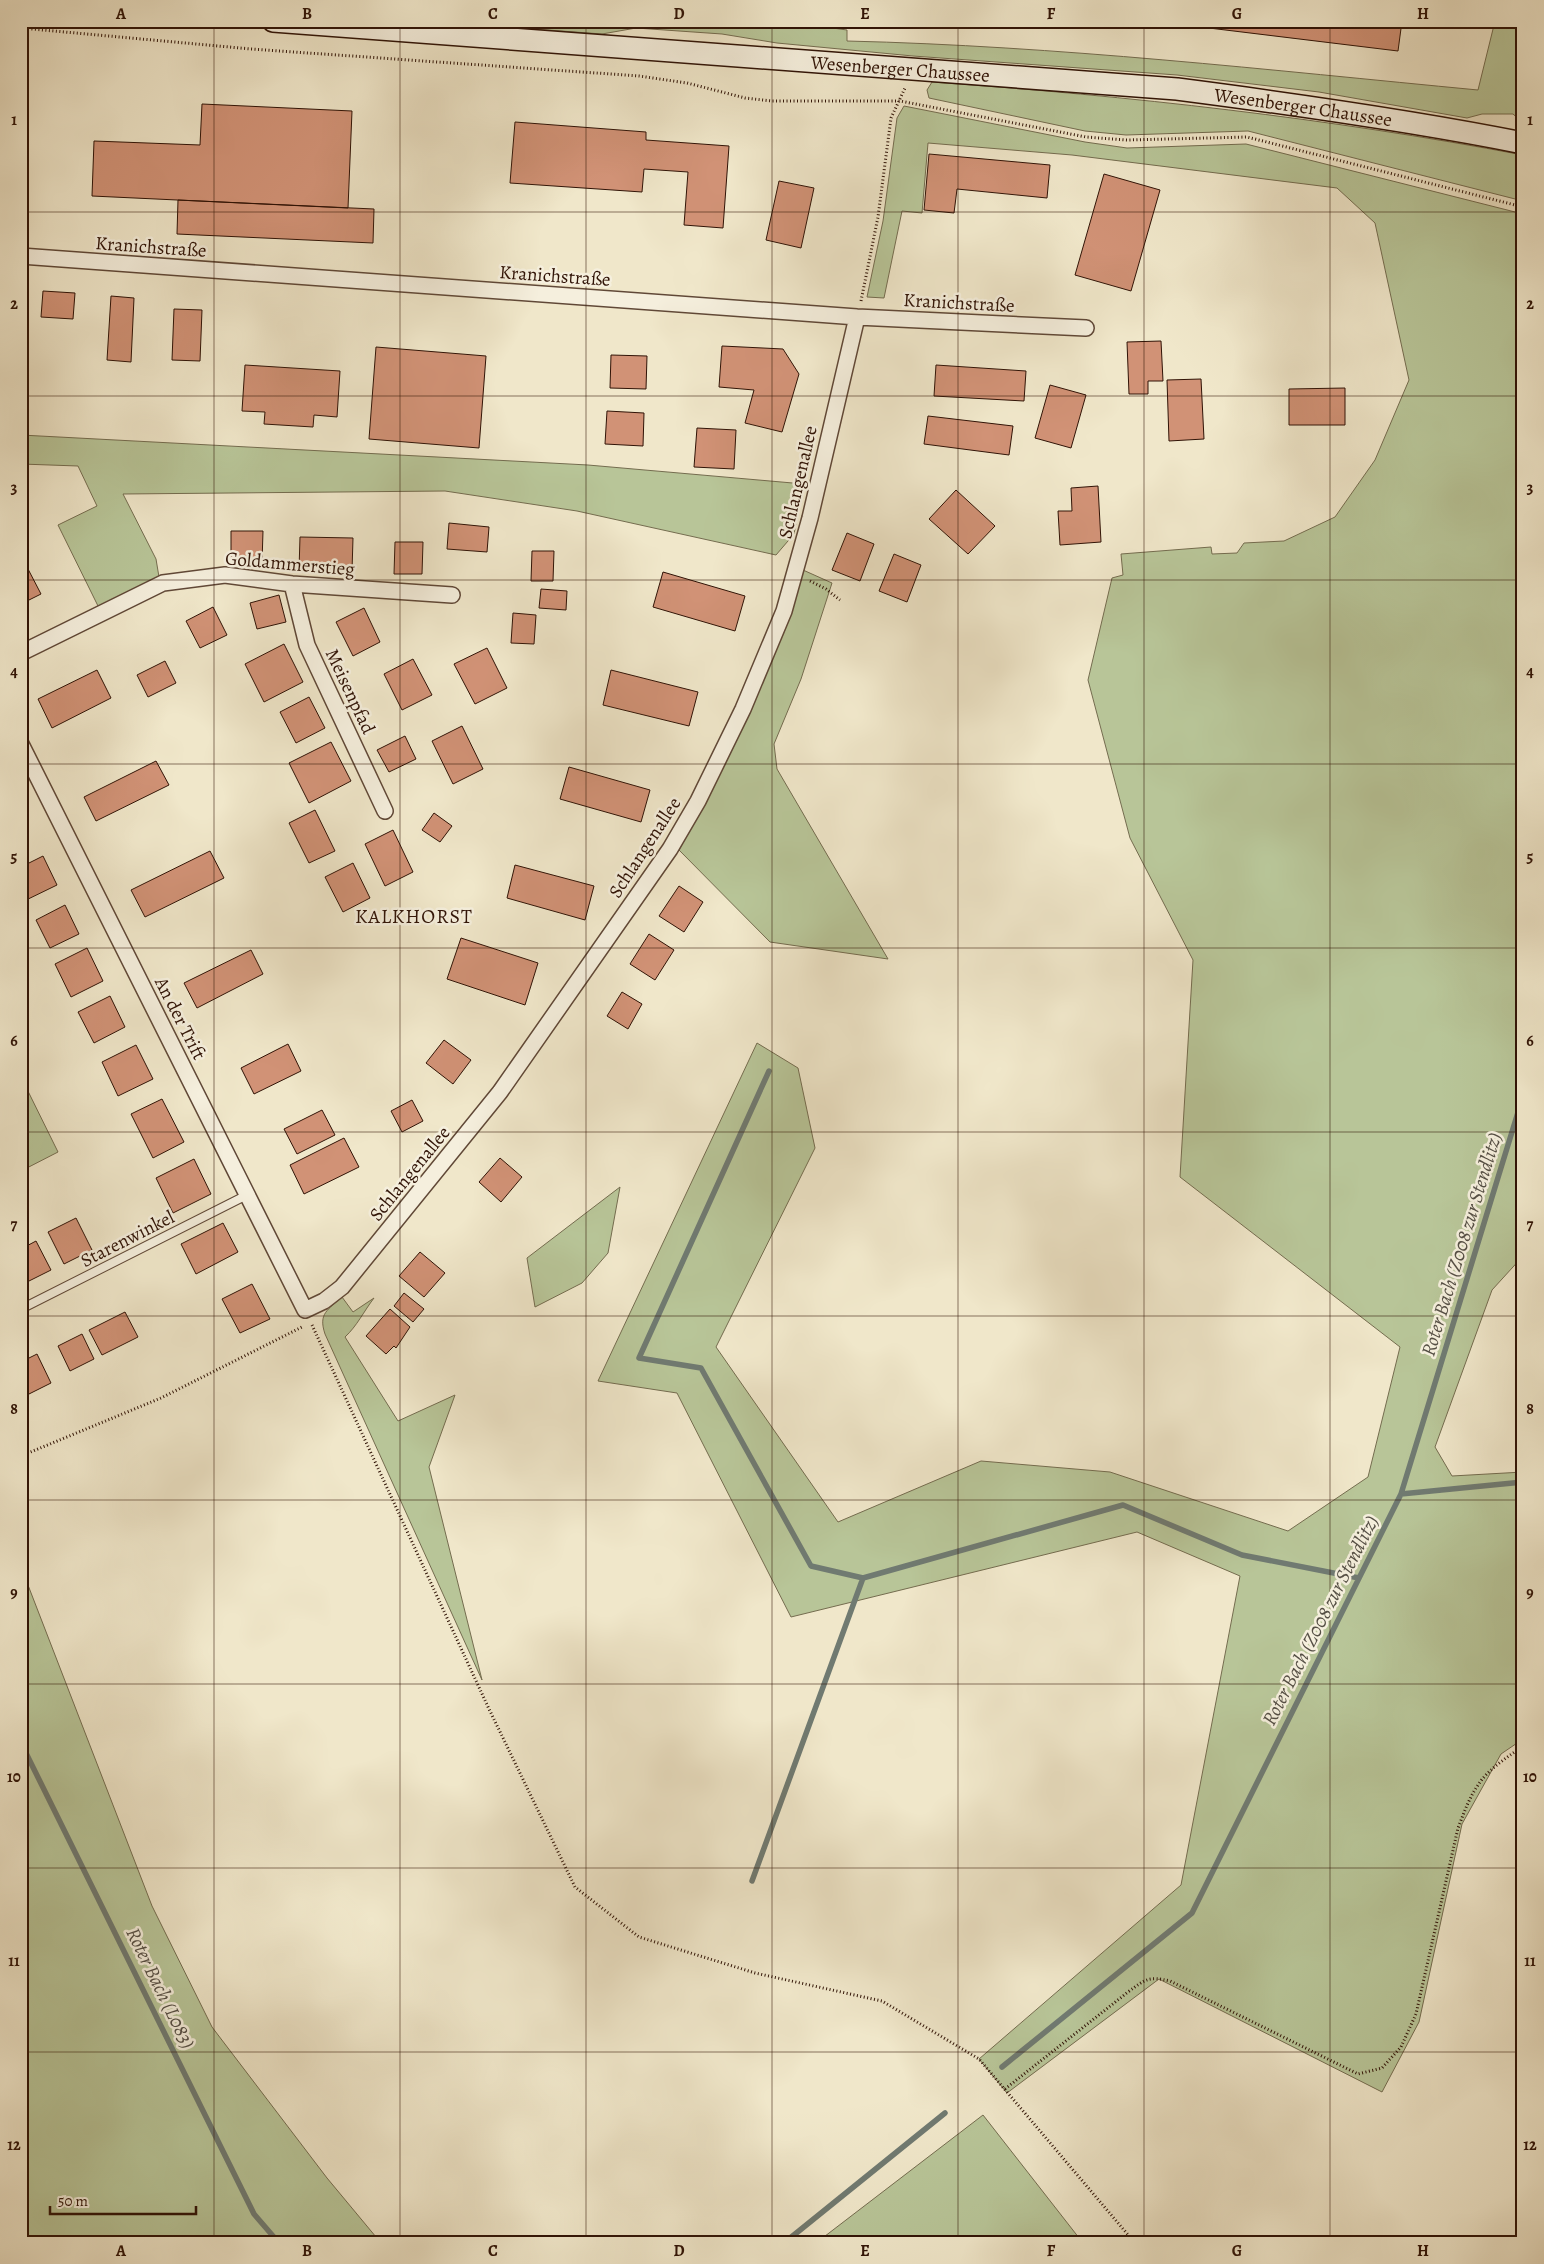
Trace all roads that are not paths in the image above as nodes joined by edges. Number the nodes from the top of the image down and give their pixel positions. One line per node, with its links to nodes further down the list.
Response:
1 (273, 21): 2 (main road, Wesenberger Chaussee)
2 (444, 28): 3 (main road, Wesenberger Chaussee)
3 (1523, 143)
4 (21, 256): 5 (street, Kranichstraße)
5 (857, 317): 6 (street, Kranichstraße); 14 (street, Schlangenallee)
6 (1086, 328)
7 (292, 584): 8 (street, Goldammerstieg); 9 (street, Goldammerstieg); 11 (street, Meisenpfad)
8 (452, 595)
9 (21, 653)
10 (21, 744): 12 (street, An der Trift)
11 (385, 810)
12 (247, 1195): 13 (lane, Starenwinkel); 14 (street, An der Trift)
13 (21, 1309)
14 (308, 1317)

